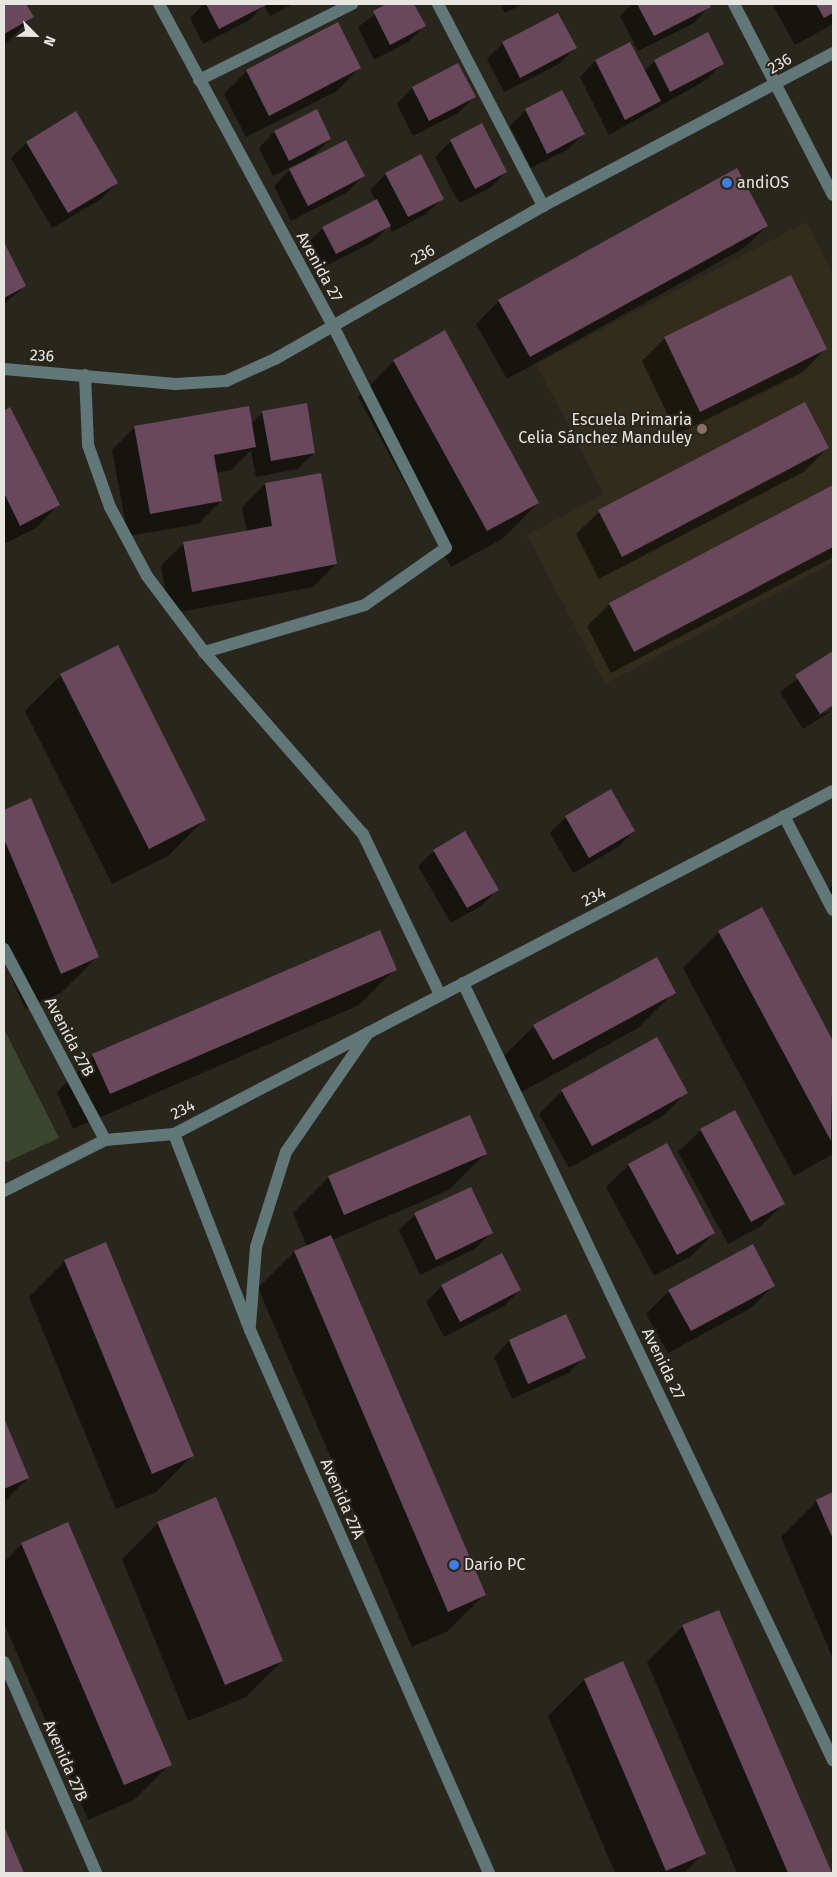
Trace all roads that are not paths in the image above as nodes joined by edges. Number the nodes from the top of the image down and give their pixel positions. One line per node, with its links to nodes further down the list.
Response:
1 (159, 4): 6 (street, Avenida 27)
2 (352, 4): 6 (street)
3 (438, 4): 9 (street)
4 (734, 4): 7 (street)
5 (833, 53): 7 (street, 236)
6 (199, 80): 10 (street, Avenida 27)
7 (777, 85): 8 (street); 9 (street, 236)
8 (833, 195)
9 (543, 206): 10 (street, 236)
10 (332, 324): 12 (street, 236); 13 (street, Avenida 27)
11 (4, 369): 12 (street, 236)
12 (85, 375): 13 (street)
13 (204, 652): 19 (street)
14 (833, 791): 15 (street, 234)
15 (784, 816): 16 (street); 18 (street, 234)
16 (833, 910)
17 (4, 949): 22 (street, Avenida 27B)
18 (463, 983): 19 (street, 234); 26 (street, Avenida 27)
19 (440, 995): 20 (street, 234)
20 (369, 1032): 21 (street, 234); 24 (street, 234)
21 (174, 1134): 22 (street, 234); 24 (street, Avenida 27A)
22 (105, 1140): 23 (street, 234)
23 (4, 1191)
24 (250, 1330): 28 (street, Avenida 27A)
25 (4, 1662): 27 (street, Avenida 27B)
26 (833, 1760)
27 (96, 1873)
28 (489, 1873)

